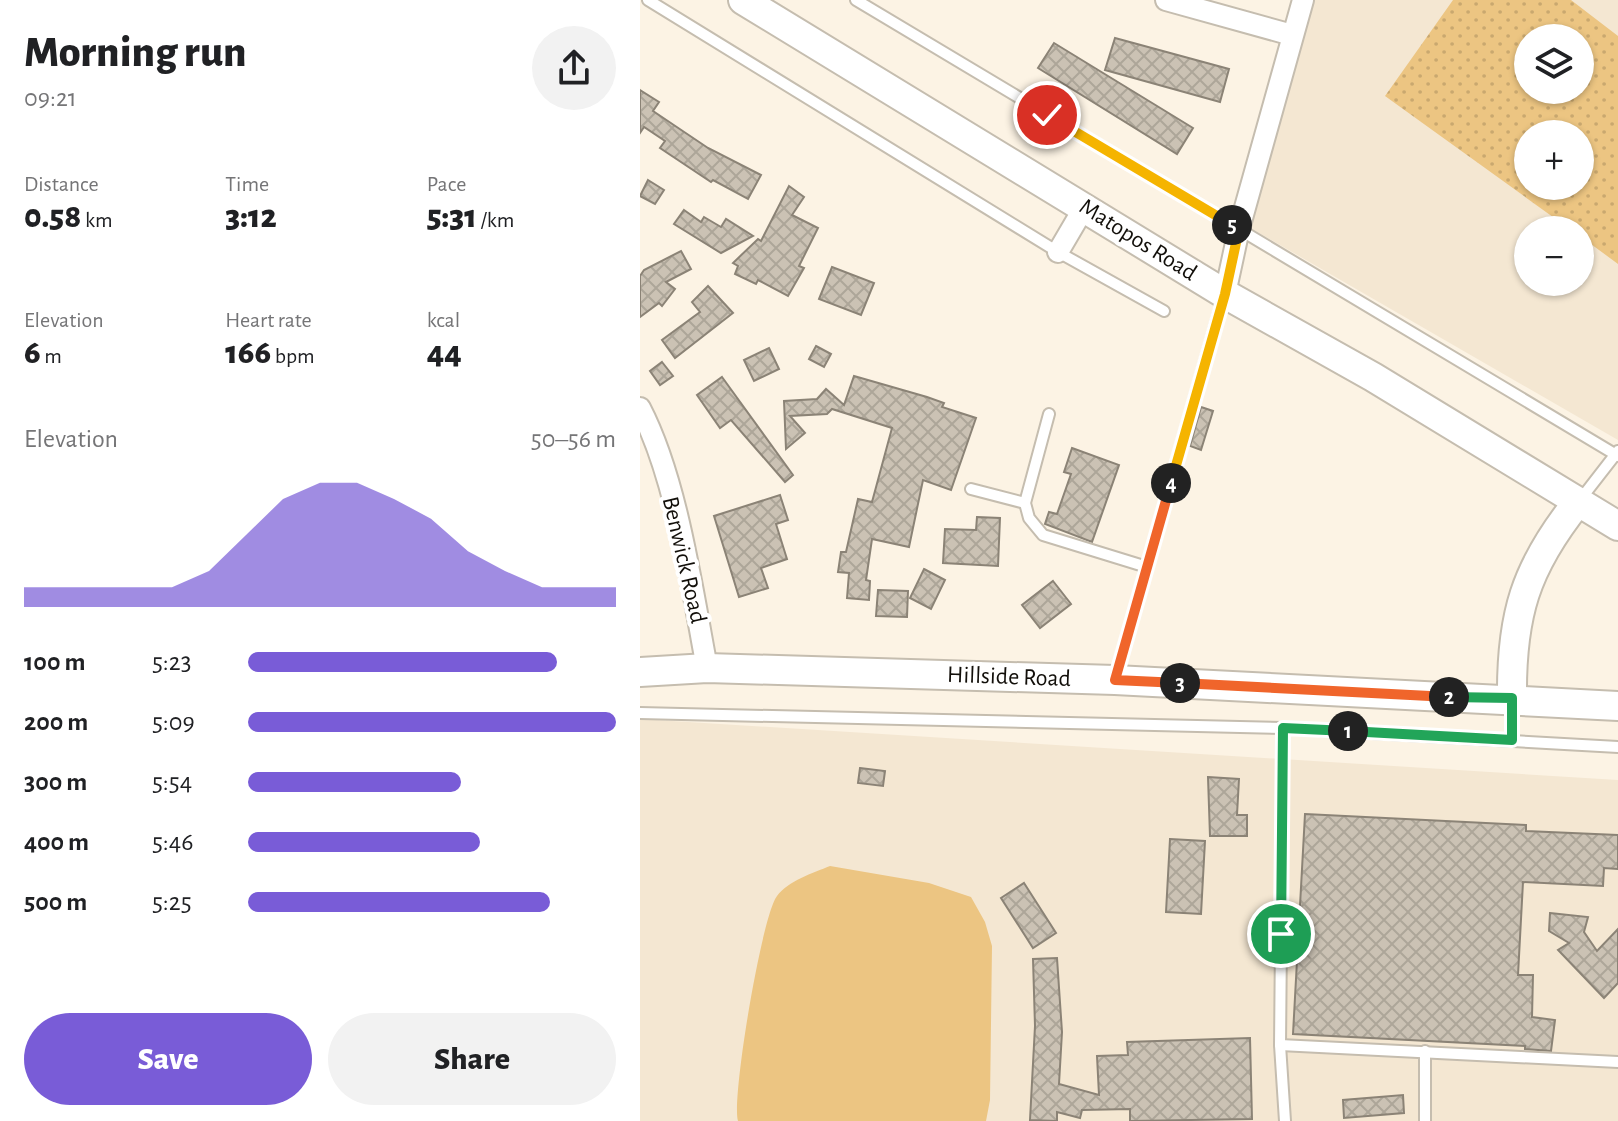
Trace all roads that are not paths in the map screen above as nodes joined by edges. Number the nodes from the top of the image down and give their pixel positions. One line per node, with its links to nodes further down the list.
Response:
1 (648, 0): 9 (lane)
2 (743, 0): 7 (street, Matopos Road)
3 (856, 0): 8 (lane)
4 (1166, 0): 6 (street)
5 (1303, 0): 6 (street)
6 (1292, 35): 8 (street)
7 (1085, 206): 9 (street); 10 (street, Matopos Road)
8 (1239, 229): 10 (street); 14 (lane)
9 (1058, 252): 11 (lane)
10 (1225, 294): 17 (street, Matopos Road); 19 (lane)
11 (1164, 311)
12 (640, 408): 20 (street, Benwick Road)
13 (1049, 414): 16 (lane)
14 (1617, 454): 17 (lane)
15 (971, 489): 16 (lane)
16 (1025, 503): 19 (lane)
17 (1577, 503): 18 (street, Matopos Road); 23 (street)
18 (1618, 526)
19 (1147, 567): 22 (lane)
20 (707, 668): 21 (street, Hillside Road); 22 (street, Hillside Road)
21 (640, 672)
22 (1115, 680): 23 (street, Hillside Road)
23 (1512, 698): 24 (street, Hillside Road); 27 (lane)
24 (1618, 706)
25 (640, 713): 26 (lane)
26 (1283, 728): 27 (lane); 29 (lane)
27 (1512, 740): 28 (lane)
28 (1618, 747)
29 (1280, 1045): 30 (lane); 32 (lane)
30 (1425, 1051): 31 (lane); 33 (lane)
31 (1618, 1062)
32 (1285, 1121)
33 (1425, 1121)

